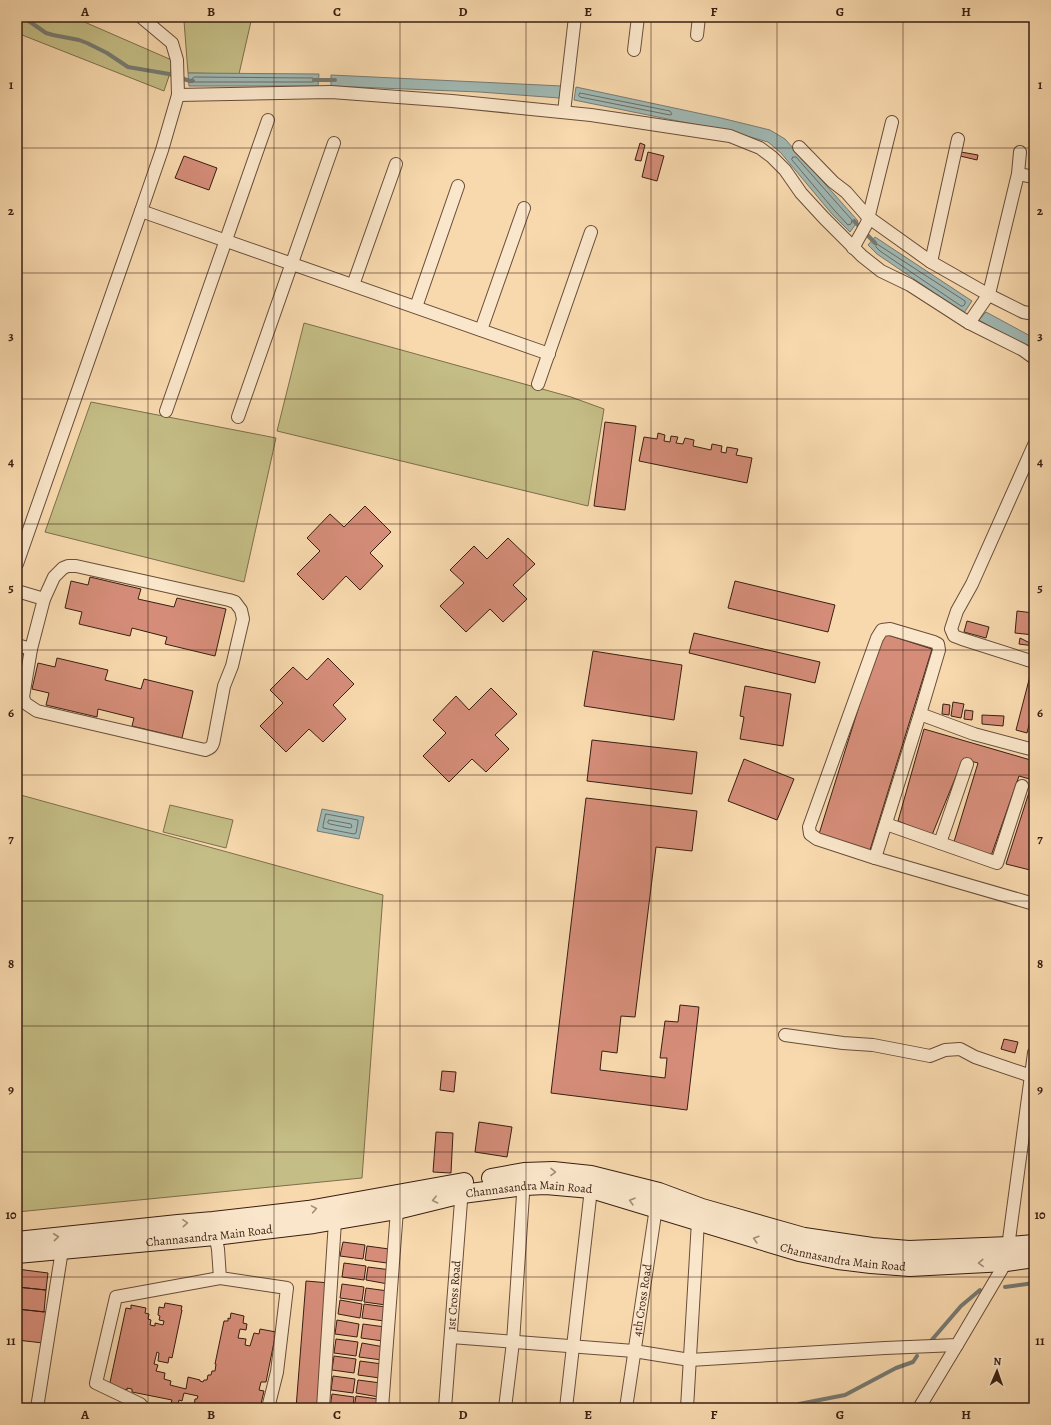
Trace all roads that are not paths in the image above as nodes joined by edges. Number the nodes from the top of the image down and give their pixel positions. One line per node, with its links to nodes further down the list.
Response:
1 (141, 17): 7 (street)
2 (575, 17): 8 (street)
3 (638, 17): 6 (street)
4 (699, 17): 5 (street)
5 (697, 35)
6 (634, 50)
7 (178, 85): 8 (street); 20 (street)
8 (565, 107): 24 (street)
9 (268, 120): 23 (street)
10 (892, 122): 21 (street)
11 (958, 139): 25 (street)
12 (334, 143): 26 (street)
13 (799, 147): 21 (street)
14 (1020, 152): 16 (street)
15 (396, 164): 27 (street)
16 (1018, 174): 17 (street); 28 (street)
17 (1034, 177)
18 (458, 186): 29 (street)
19 (524, 208): 32 (street)
20 (141, 211): 23 (street); 39 (street)
21 (865, 227): 24 (street); 25 (street)
22 (592, 232): 33 (street)
23 (226, 240): 26 (street); 36 (street)
24 (853, 248): 31 (street)
25 (931, 262): 28 (street)
26 (292, 263): 27 (street); 37 (street)
27 (353, 285): 29 (street)
28 (989, 295): 30 (street); 31 (street)
29 (416, 307): 32 (street)
30 (1034, 314)
31 (971, 320): 34 (street)
32 (481, 330): 33 (street)
33 (549, 354): 35 (street)
34 (1034, 358)
35 (538, 384)
36 (166, 411)
37 (238, 417)
38 (1034, 445): 44 (street)
39 (17, 564)
40 (17, 591): 41 (street)
41 (44, 599): 43 (street); 43 (street)
42 (17, 645): 43 (street)
43 (31, 649)
44 (1034, 662)
45 (920, 714): 46 (street); 49 (street); 51 (street)
46 (1034, 750)
47 (967, 764): 50 (street)
48 (1022, 786): 50 (street)
49 (886, 824): 50 (street); 51 (street)
50 (940, 843)
51 (875, 858): 52 (street)
52 (1034, 904)
53 (785, 1035): 55 (street)
54 (1034, 1053): 55 (street)
55 (1031, 1076): 68 (street)
56 (524, 1179): 57 (main road, Channasandra Main Road); 58 (main road, Channasandra Main Road); 59 (main road, Channasandra Main Road, one-way to 59); 73 (street)
57 (462, 1188): 60 (main road, Channasandra Main Road, one-way to 60); 63 (main road, Channasandra Main Road, one-way to 57); 72 (street, 1st Cross Road)
58 (591, 1188): 59 (main road, Channasandra Main Road, one-way to 58); 75 (street)
59 (657, 1200): 62 (main road, Channasandra Main Road); 69 (main road, Channasandra Main Road); 76 (street, 4th Cross Road)
60 (396, 1210): 61 (main road, Channasandra Main Road); 82 (street)
61 (335, 1221): 63 (main road, Channasandra Main Road); 81 (street)
62 (698, 1221): 69 (main road, Channasandra Main Road, one-way to 62); 77 (street)
63 (214, 1228): 64 (main road, Channasandra Main Road, one-way to 63); 66 (main road, Channasandra Main Road); 71 (street)
64 (17, 1241)
65 (1034, 1244): 68 (main road, Channasandra Main Road)
66 (62, 1250): 67 (main road, Channasandra Main Road); 78 (street)
67 (17, 1254)
68 (1008, 1254): 69 (main road, Channasandra Main Road); 70 (main road, Channasandra Main Road); 74 (street)
69 (876, 1256)
70 (1034, 1258)
71 (220, 1278): 79 (street); 80 (street)
72 (451, 1337): 73 (street); 83 (street, 1st Cross Road)
73 (513, 1342): 75 (street); 84 (street)
74 (957, 1345): 77 (street); 88 (street)
75 (574, 1346): 76 (street); 85 (street)
76 (634, 1351): 77 (street); 86 (street, 4th Cross Road)
77 (690, 1360): 87 (street)
78 (36, 1408)
79 (144, 1408)
80 (268, 1408)
81 (324, 1408)
82 (382, 1408)
83 (445, 1408)
84 (505, 1408)
85 (566, 1408)
86 (626, 1408)
87 (687, 1408)
88 (919, 1408)

